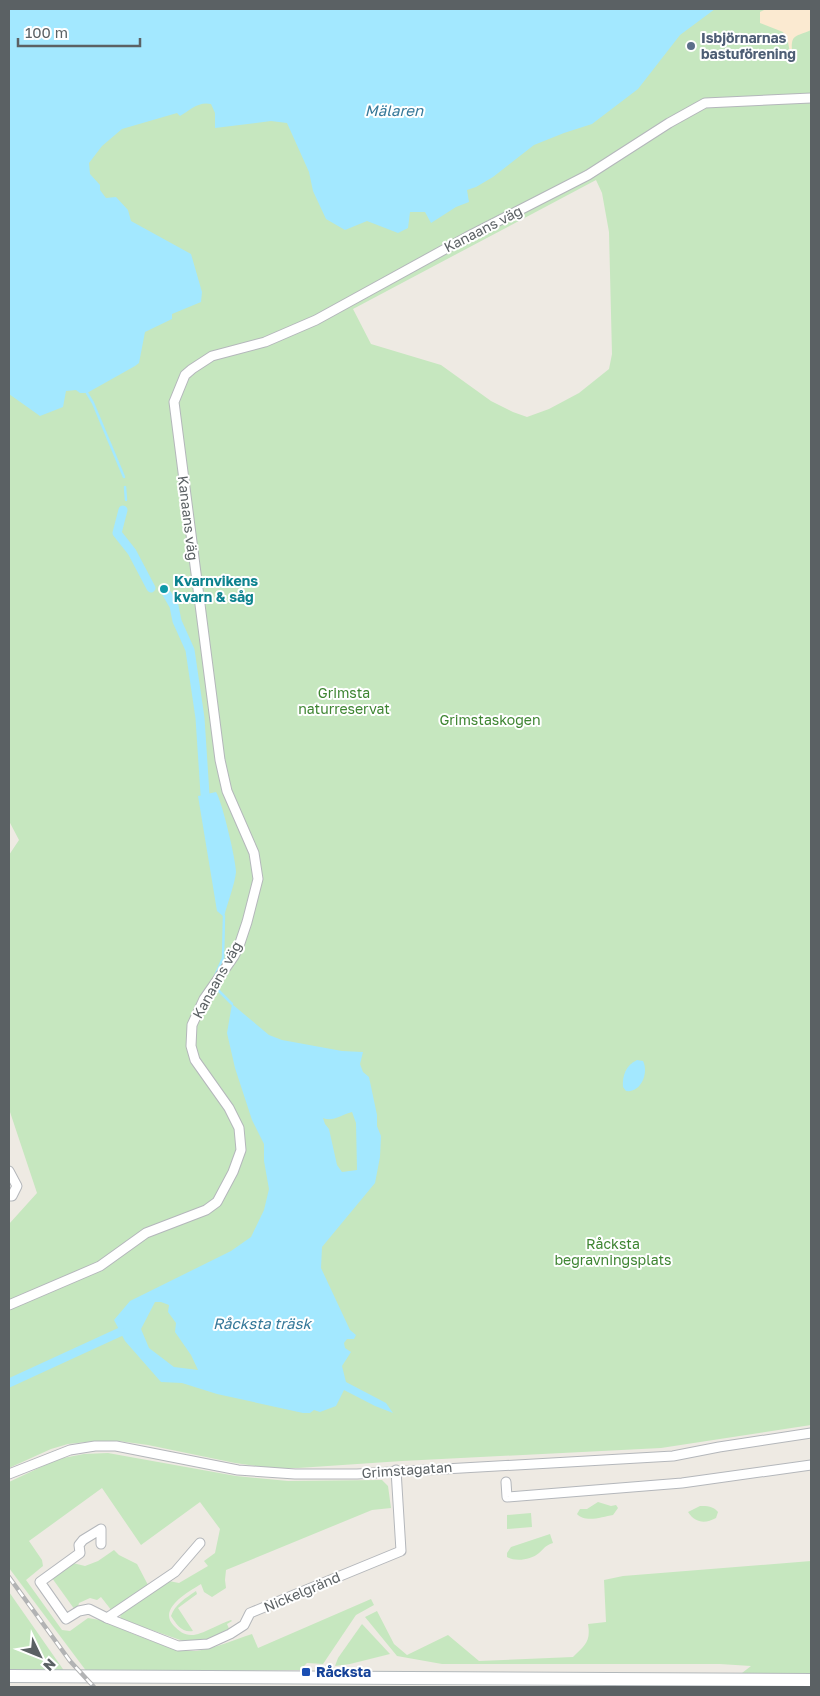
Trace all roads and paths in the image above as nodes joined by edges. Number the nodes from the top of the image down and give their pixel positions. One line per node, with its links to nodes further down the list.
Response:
1 (811, 98): 4 (street, Kanaans väg)
2 (9, 1171): 3 (street)
3 (9, 1196)
4 (9, 1305)
5 (811, 1433): 6 (street); 8 (street, Grimstagatan)
6 (811, 1437)
7 (811, 1465): 10 (street)
8 (396, 1470): 9 (street, Grimstagatan); 13 (street, Nickelgränd)
9 (9, 1474)
10 (506, 1482)
11 (200, 1543): 13 (street)
12 (101, 1544): 13 (street, Nickelgränd)
13 (107, 1618)
14 (9, 1676): 15 (main road)
15 (811, 1680)

